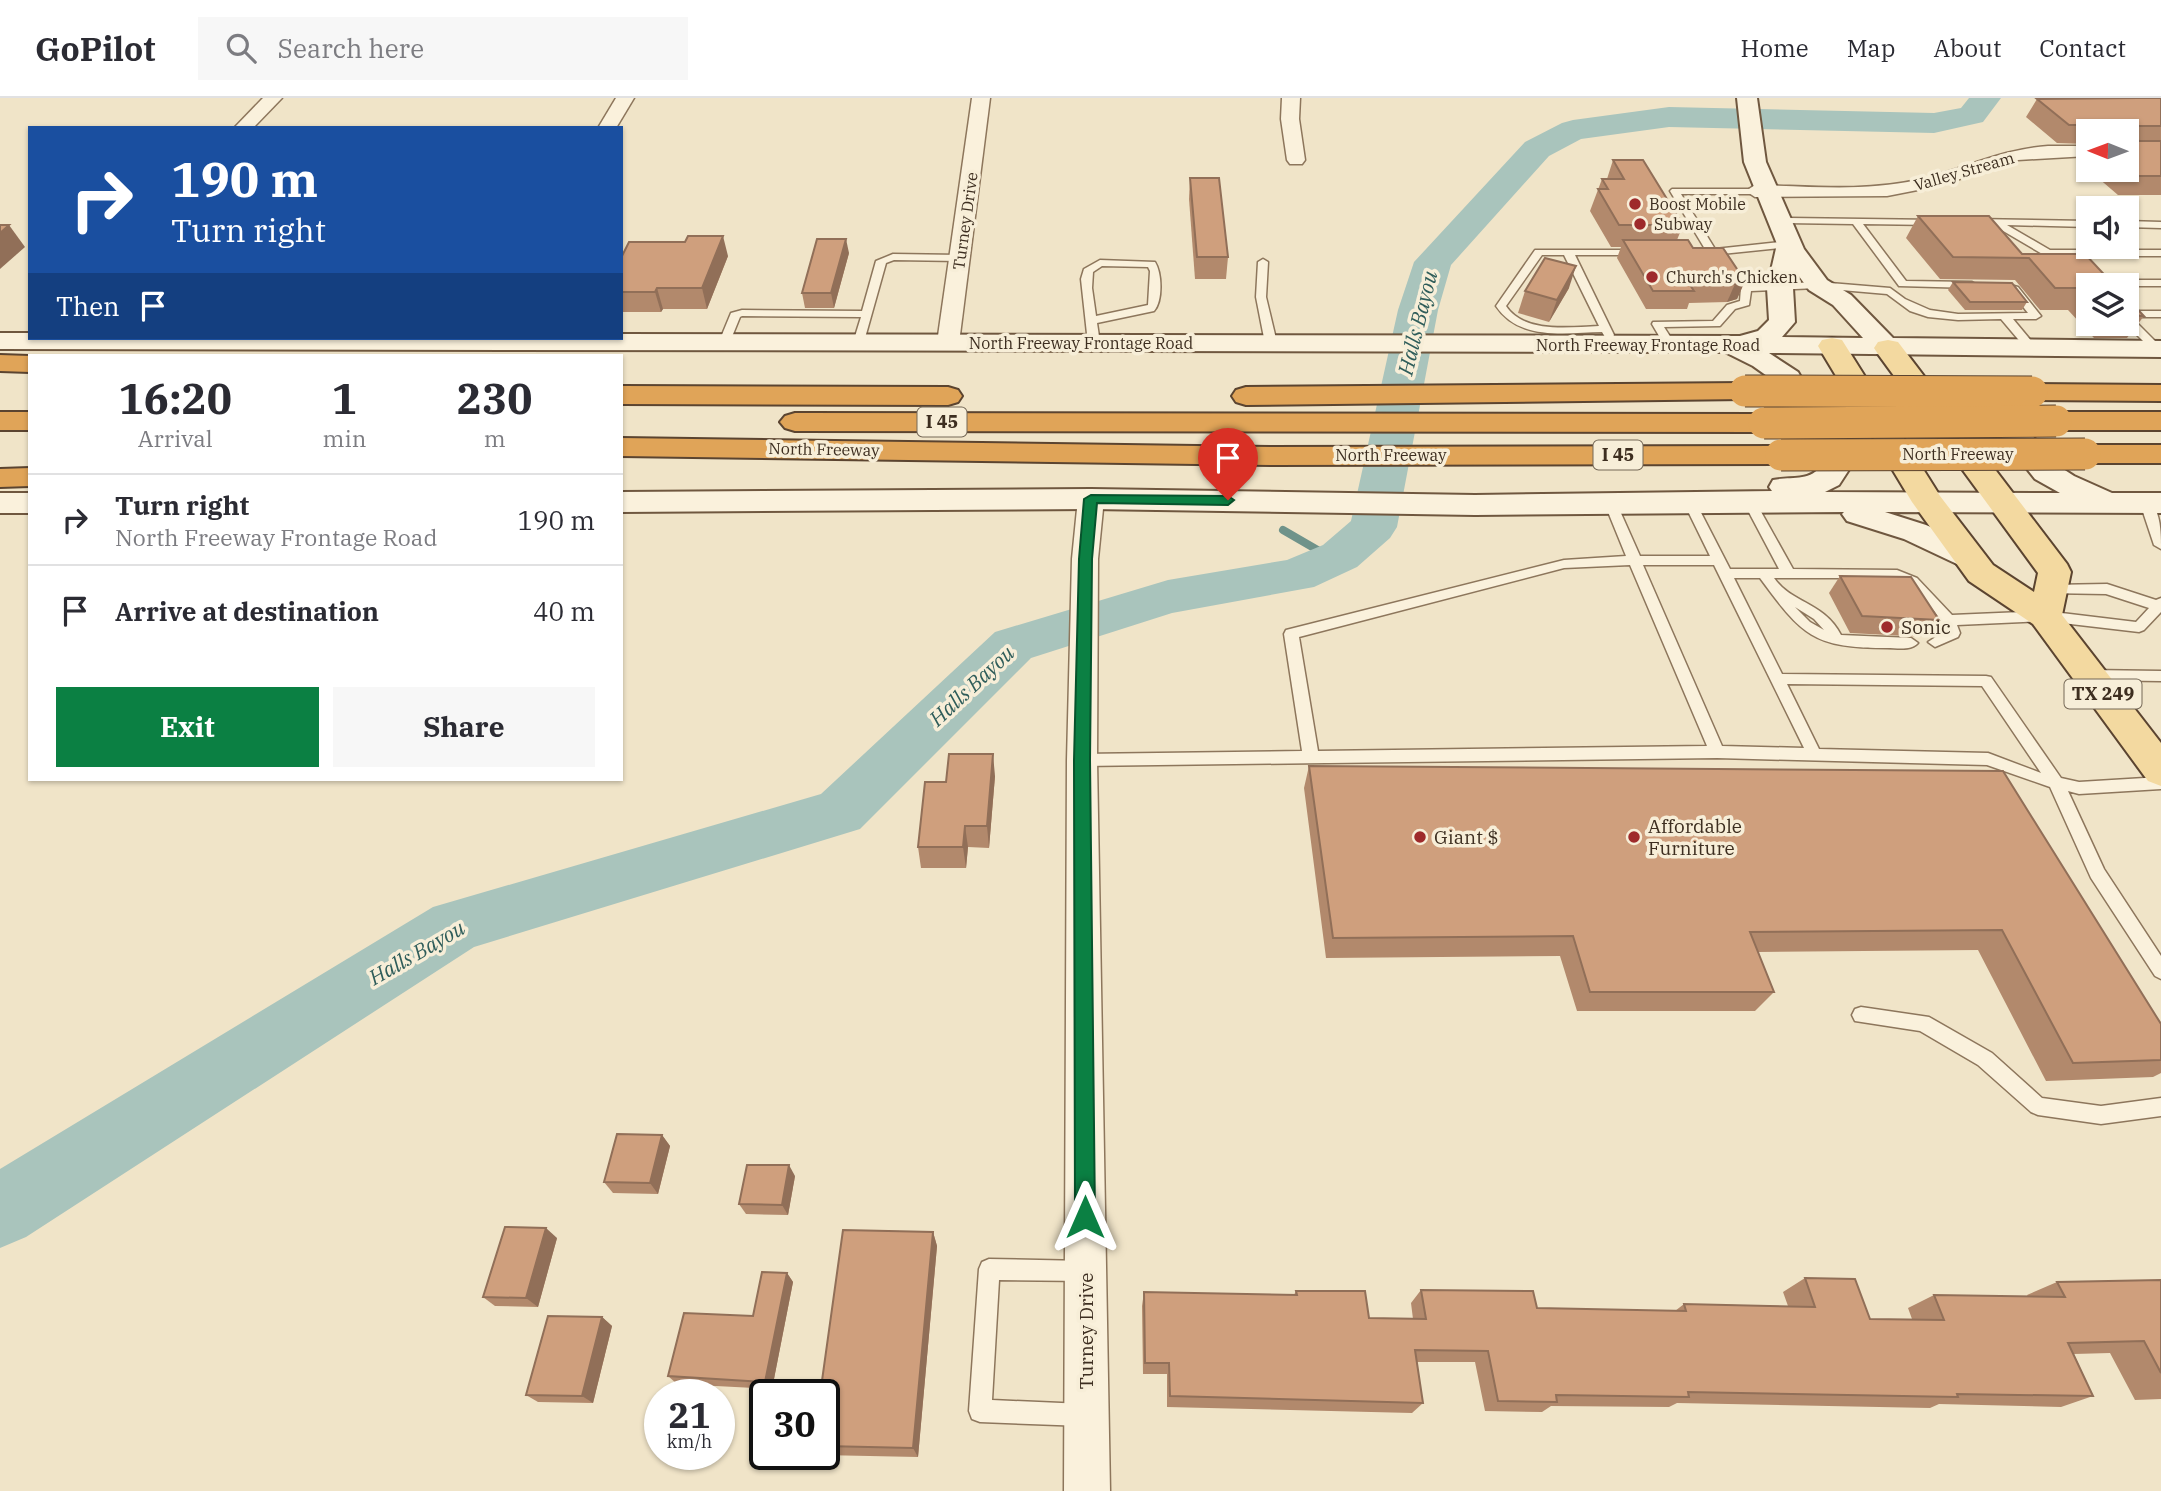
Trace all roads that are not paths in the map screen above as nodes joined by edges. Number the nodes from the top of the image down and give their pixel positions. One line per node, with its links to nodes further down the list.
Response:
1 (273, 98): 6 (street)
2 (625, 98): 7 (street)
3 (981, 98): 24 (street, Turney Drive)
4 (1291, 98): 9 (street)
5 (1747, 98): 10 (main road)
6 (245, 126)
7 (608, 126)
8 (2076, 151): 10 (street, Valley Stream)
9 (1296, 160)
10 (1760, 191): 18 (main road); 25 (lane)
11 (1855, 221): 12 (lane); 18 (lane); 30 (lane)
12 (1944, 222)
13 (1957, 222): 14 (lane)
14 (1995, 222): 15 (lane); 22 (lane)
15 (2076, 224)
16 (2139, 224): 17 (lane)
17 (2161, 225)
18 (1791, 240): 25 (lane); 34 (main road); 36 (main road)
19 (1568, 252): 20 (lane); 43 (lane); 43 (lane)
20 (1647, 252)
21 (1686, 252): 25 (lane)
22 (2048, 253): 23 (lane); 27 (lane)
23 (2161, 253)
24 (960, 258): 37 (lane); 51 (street, Turney Drive)
25 (1725, 259): 33 (lane)
26 (1263, 262): 52 (lane)
27 (2080, 273)
28 (2139, 283): 29 (lane)
29 (2161, 283)
30 (1903, 284): 31 (lane); 35 (lane)
31 (1984, 285)
32 (1997, 285): 40 (lane)
33 (1745, 288): 34 (lane); 53 (lane)
34 (1780, 288): 36 (lane); 54 (main road)
35 (1890, 290): 36 (lane); 40 (lane)
36 (1821, 300): 55 (main road); 57 (main road); 58 (main road)
37 (867, 314): 49 (lane); 50 (lane)
38 (2161, 314): 39 (lane)
39 (2139, 315)
40 (2004, 316): 59 (lane)
41 (2139, 331): 60 (lane)
42 (1094, 332): 42 (lane); 51 (main road, North Freeway Frontage Road); 52 (main road, North Freeway Frontage Road)
43 (1609, 337): 52 (main road, North Freeway Frontage Road); 53 (main road, North Freeway Frontage Road)
44 (209, 340): 45 (main road, North Freeway Frontage Road); 56 (main road, North Freeway Frontage Road)
45 (510, 340): 46 (main road, North Freeway Frontage Road)
46 (548, 340): 47 (main road, North Freeway Frontage Road)
47 (602, 340): 49 (main road, North Freeway Frontage Road)
48 (0, 341): 56 (main road, North Freeway Frontage Road)
49 (725, 342): 50 (main road, North Freeway Frontage Road)
50 (859, 343): 51 (main road, North Freeway Frontage Road)
51 (948, 343)
52 (1271, 343)
53 (1669, 344): 54 (main road, North Freeway Frontage Road)
54 (1724, 345): 55 (main road, North Freeway Frontage Road); 88 (main road)
55 (1832, 346): 57 (main road, North Freeway Frontage Road); 83 (main road, TX 249)
56 (33, 348): 61 (highway)
57 (1888, 348): 58 (main road, North Freeway Frontage Road); 84 (main road, TX 249)
58 (1991, 348): 59 (main road, North Freeway Frontage Road)
59 (2032, 349): 60 (main road, North Freeway Frontage Road)
60 (2160, 354): 87 (main road)
61 (0, 363)
62 (2161, 393): 66 (highway, North Freeway / I 45, bridge)
63 (0, 395): 64 (highway)
64 (28, 395)
65 (623, 395): 66 (highway, North Freeway / I 45)
66 (1263, 410): 69 (highway, North Freeway / I 45, bridge); 70 (highway, North Freeway / I 45)
67 (0, 421): 68 (highway)
68 (28, 421)
69 (2161, 421)
70 (623, 422)
71 (0, 444): 72 (highway)
72 (28, 444)
73 (623, 447): 74 (highway, North Freeway / I 45, bridge)
74 (2161, 454)
75 (28, 477): 76 (highway)
76 (0, 478)
77 (1091, 499): 80 (main road); 88 (main road); 106 (street, Turney Drive)
78 (1689, 501): 79 (main road); 81 (main road); 92 (lane)
79 (1749, 501): 82 (main road); 94 (lane)
80 (623, 502)
81 (1610, 502): 88 (main road); 91 (lane)
82 (1816, 502): 83 (main road); 90 (main road)
83 (1928, 502): 84 (main road); 90 (main road, TX 249)
84 (2002, 502): 87 (main road); 95 (main road, TX 249)
85 (0, 503): 86 (main road)
86 (28, 503)
87 (2144, 503): 89 (lane)
88 (1475, 505)
89 (2160, 541)
90 (1968, 556): 95 (main road, TX 249)
91 (1635, 560): 92 (lane); 103 (lane); 105 (lane)
92 (1721, 567): 93 (lane); 102 (lane)
93 (1765, 573): 94 (lane); 99 (lane)
94 (1788, 573): 97 (lane)
95 (2048, 603): 96 (lane); 96 (lane); 97 (lane); 100 (main road, TX 249)
96 (2159, 604)
97 (1949, 620): 98 (lane)
98 (1935, 642)
99 (1911, 643)
100 (2089, 675): 101 (lane); 107 (main road, TX 249)
101 (2161, 676)
102 (1777, 679): 104 (lane); 108 (lane)
103 (1717, 752): 104 (lane); 105 (lane)
104 (1814, 754): 108 (lane)
105 (1311, 757): 106 (lane)
106 (1082, 760): 113 (street, Turney Drive)
107 (2161, 771)
108 (2056, 782): 109 (lane); 110 (lane)
109 (2161, 783)
110 (2161, 971)
111 (1861, 1015): 112 (lane)
112 (2161, 1107)
113 (1086, 1271): 114 (street, Turney Drive); 114 (lane)
114 (1086, 1415): 115 (street, Turney Drive)
115 (1087, 1491)

